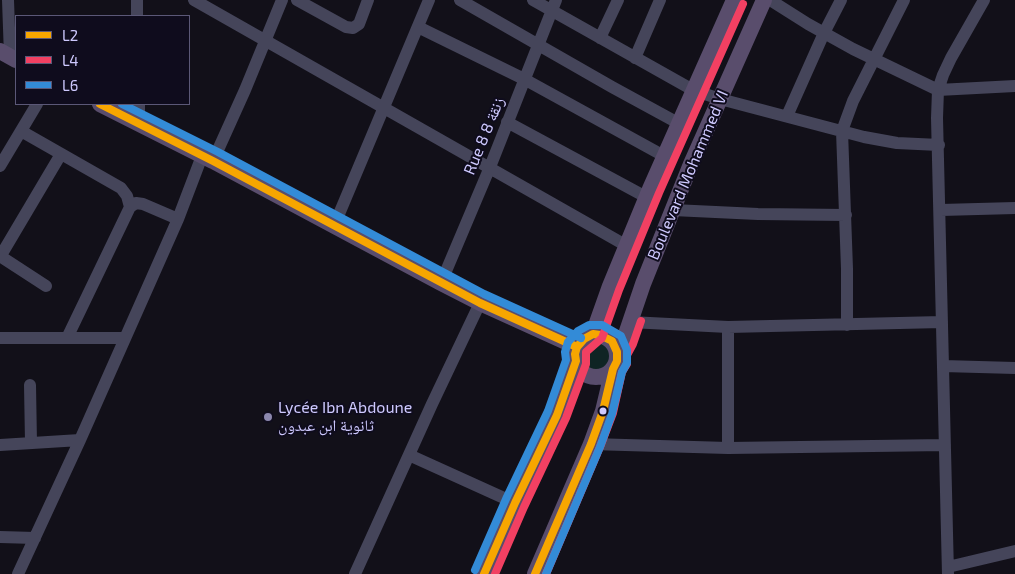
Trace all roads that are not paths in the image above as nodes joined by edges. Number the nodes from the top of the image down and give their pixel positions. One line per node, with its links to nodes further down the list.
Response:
1 (8, 0): 25 (street)
2 (137, 0): 19 (street)
3 (194, 0): 23 (street)
4 (282, 0): 23 (street)
5 (297, 0): 6 (street)
6 (368, 0)
7 (429, 0): 20 (street)
8 (460, 0): 24 (street)
9 (534, 0): 18 (street)
10 (618, 0): 22 (street)
11 (660, 0): 26 (street)
12 (734, 0): 30 (main road, Boulevard Mohammed VI)
13 (764, 0): 32 (main road, Boulevard Mohammed VI)
14 (770, 0): 21 (street)
15 (841, 0): 21 (street)
16 (904, 0): 27 (street)
17 (984, 0): 31 (street)
18 (554, 5): 22 (street); 24 (street, Rue 8 8 زنقة)
19 (137, 15)
20 (418, 27): 28 (street); 36 (street)
21 (824, 33): 27 (street); 37 (street)
22 (600, 38): 26 (street)
23 (266, 42): 36 (street); 46 (street)
24 (538, 46): 28 (street, Rue 8 8 زنقة); 39 (street)
25 (9, 56)
26 (635, 58): 30 (street)
27 (874, 59): 31 (street); 42 (street)
28 (524, 79): 38 (street, Rue 8 8 زنقة); 45 (street)
29 (1015, 86): 31 (street)
30 (693, 90): 32 (street); 39 (main road, Boulevard Mohammed VI)
31 (938, 90): 43 (street)
32 (720, 99): 37 (street); 52 (main road, Boulevard Mohammed VI)
33 (35, 105): 41 (street)
34 (102, 105): 40 (main road)
35 (139, 105): 40 (street)
36 (384, 109): 48 (street); 56 (street)
37 (787, 116): 42 (street)
38 (507, 122): 48 (street, Rue 8 8 زنقة); 49 (street)
39 (678, 123): 45 (main road, Boulevard Mohammed VI)
40 (140, 124): 46 (main road)
41 (21, 131): 44 (street); 47 (street)
42 (842, 131): 43 (street); 54 (street)
43 (939, 145): 53 (street)
44 (62, 154): 50 (street); 58 (street)
45 (664, 156): 49 (main road, Boulevard Mohammed VI)
46 (207, 159): 55 (street); 56 (main road)
47 (0, 166)
48 (490, 167): 57 (street); 59 (street, Rue 8 8 زنقة)
49 (646, 197): 57 (main road, Boulevard Mohammed VI)
50 (130, 207): 55 (street); 68 (street)
51 (1015, 208): 53 (street)
52 (673, 210): 54 (street); 62 (main road, Boulevard Mohammed VI)
53 (940, 210): 63 (street)
54 (846, 215): 64 (street)
55 (178, 220): 69 (street)
56 (334, 226): 59 (main road)
57 (626, 246): 66 (main road, Boulevard Mohammed VI)
58 (0, 257): 60 (street)
59 (441, 283): 61 (main road)
60 (46, 286)
61 (480, 303): 71 (main road); 82 (street)
62 (630, 322): 65 (street); 70 (main road, Boulevard Mohammed VI)
63 (942, 322): 64 (street); 72 (street)
64 (847, 325): 65 (street)
65 (728, 327): 81 (street)
66 (593, 334): 70 (main road); 71 (main road)
67 (0, 338): 68 (street)
68 (67, 338): 69 (street)
69 (124, 338): 76 (street)
70 (617, 352): 74 (main road)
71 (576, 354): 74 (main road); 83 (main road)
72 (943, 366): 73 (street); 79 (street)
73 (1015, 368)
74 (613, 369): 78 (main road)
75 (30, 385): 77 (street)
76 (80, 440): 77 (street); 85 (street)
77 (31, 443): 80 (street)
78 (592, 444): 81 (street); 91 (main road)
79 (946, 444): 81 (street); 87 (street)
80 (0, 445)
81 (728, 448)
82 (409, 455): 83 (street); 89 (street)
83 (515, 503): 90 (main road)
84 (0, 537): 85 (street)
85 (35, 538): 88 (street)
86 (1015, 551): 87 (street)
87 (948, 571)
88 (18, 574)
89 (355, 574)
90 (484, 574)
91 (535, 574)

